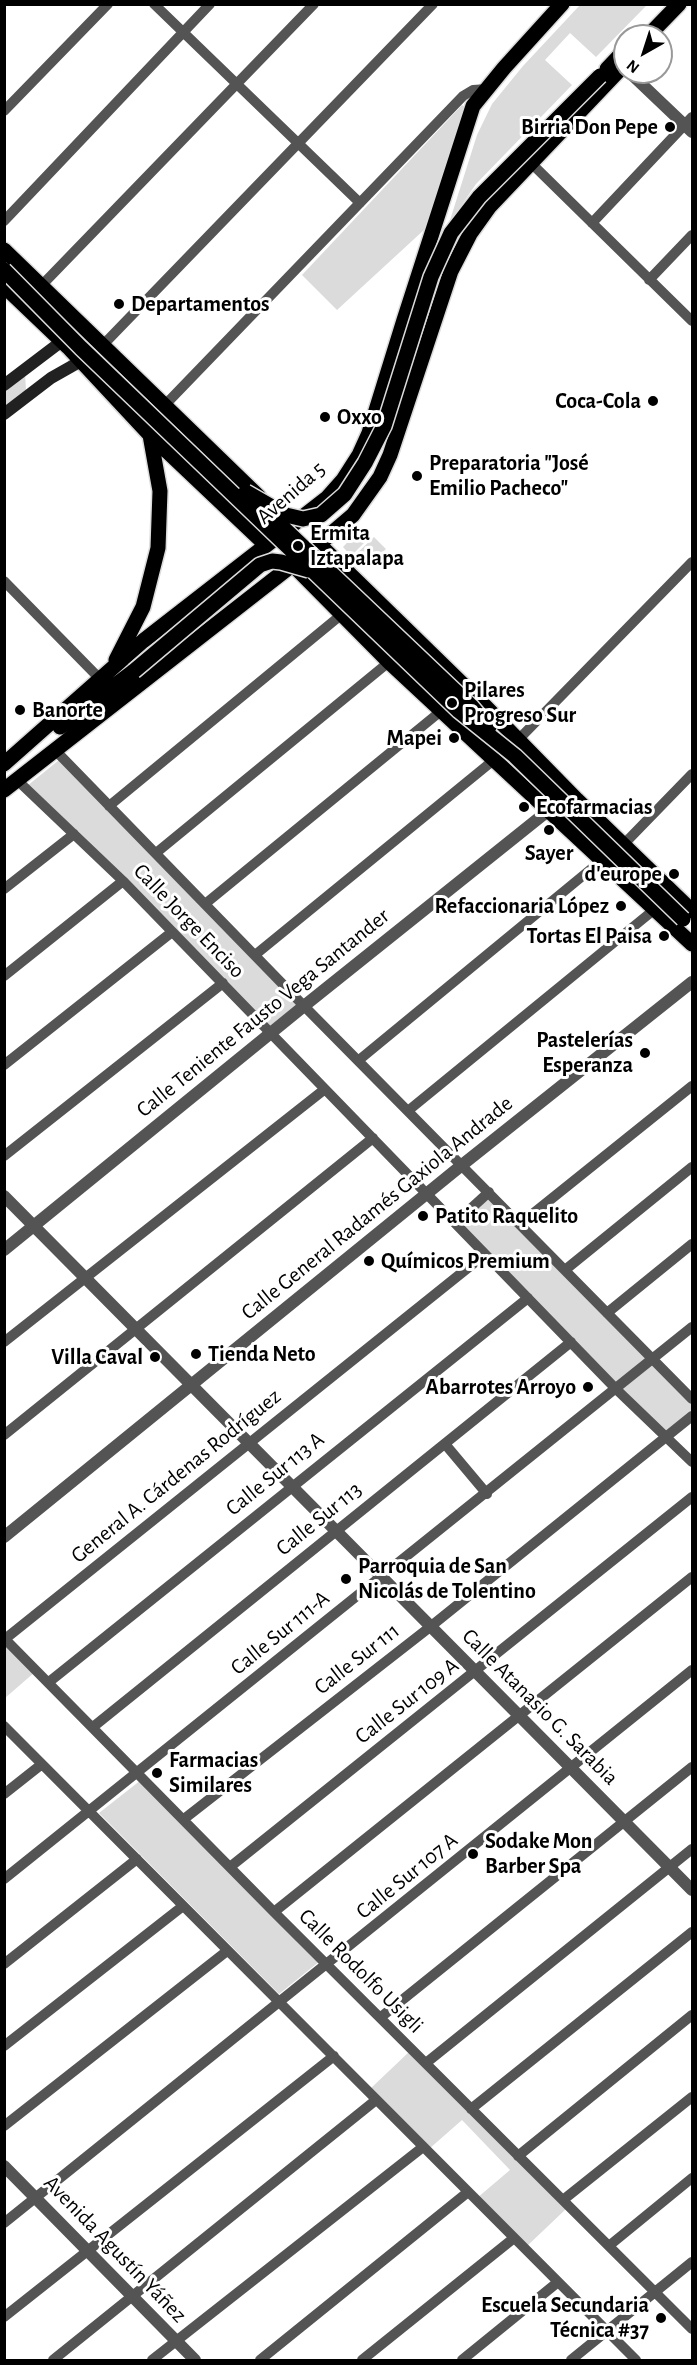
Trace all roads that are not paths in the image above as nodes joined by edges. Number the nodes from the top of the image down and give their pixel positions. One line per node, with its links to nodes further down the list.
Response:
1 (108, 4): 15 (street)
2 (154, 4): 9 (street)
3 (210, 4): 9 (street)
4 (314, 4): 12 (street)
5 (433, 4): 17 (street)
6 (679, 4): 8 (main road)
7 (557, 6): 14 (main road, Avenida 5)
8 (658, 24)
9 (183, 33): 12 (street); 20 (street)
10 (613, 62): 39 (main road, bridge)
11 (613, 81): 18 (main road)
12 (236, 84): 17 (street); 27 (street)
13 (644, 84): 16 (street)
14 (488, 89): 19 (street); 41 (main road, Avenida 5)
15 (4, 111)
16 (690, 125): 21 (street)
17 (299, 145): 19 (street); 30 (street)
18 (531, 163): 21 (street); 42 (main road)
19 (360, 203): 35 (street)
20 (4, 221)
21 (592, 223): 25 (street)
22 (693, 235): 25 (street)
23 (4, 250): 27 (main road)
24 (4, 270): 47 (main road, bridge)
25 (649, 279): 28 (street)
26 (4, 286): 29 (main road)
27 (41, 286): 30 (main road)
28 (693, 321)
29 (62, 341): 31 (main road); 32 (main road)
30 (102, 346): 35 (main road)
31 (81, 361): 33 (main road); 37 (main road); 39 (main road)
32 (37, 362): 33 (main road); 34 (main road)
33 (51, 378): 36 (main road)
34 (4, 386)
35 (164, 406): 38 (main road)
36 (4, 414)
37 (150, 435): 40 (main road); 51 (main road)
38 (234, 474): 40 (main road); 41 (main road)
39 (246, 492): 59 (main road, bridge)
40 (215, 496): 43 (main road)
41 (290, 526): 43 (main road, Avenida 5)
42 (319, 544): 45 (main road); 46 (main road)
43 (266, 545): 51 (main road, Avenida 5)
44 (693, 562): 54 (street)
45 (292, 564): 49 (main road); 55 (main road)
46 (352, 577): 49 (main road); 54 (main road)
47 (322, 579): 53 (main road, bridge); 72 (main road, bridge)
48 (4, 581): 51 (street)
49 (335, 609): 50 (main road); 62 (street)
50 (389, 662): 52 (main road); 66 (street)
51 (103, 679): 53 (main road, Avenida 5)
52 (441, 711): 56 (main road); 70 (street)
53 (37, 738): 57 (main road, Avenida 5)
54 (517, 741): 65 (main road)
55 (54, 749): 60 (main road); 62 (street, Calle Jorge Enciso)
56 (495, 759): 59 (main road); 75 (street)
57 (4, 764)
58 (693, 774): 65 (street)
59 (513, 777): 63 (main road)
60 (17, 780): 61 (main road); 64 (street, Calle Jorge Enciso)
61 (4, 790)
62 (109, 806): 66 (street, Calle Jorge Enciso)
63 (549, 810): 67 (main road); 79 (street, Calle Teniente Fausto Vega Santander)
64 (74, 834): 68 (street, Calle Jorge Enciso); 69 (street)
65 (623, 845): 72 (main road)
66 (156, 853): 70 (street, Calle Jorge Enciso)
67 (602, 860): 71 (main road); 81 (street)
68 (123, 881): 73 (street, Calle Jorge Enciso); 76 (street)
69 (4, 890)
70 (205, 904): 75 (street, Calle Jorge Enciso)
71 (655, 909): 74 (main road); 85 (street)
72 (689, 919)
73 (172, 932): 78 (street, Calle Jorge Enciso); 82 (street)
74 (693, 944)
75 (255, 955): 79 (street, Calle Jorge Enciso)
76 (4, 976)
77 (693, 982): 88 (street, Calle General Radamés Gaxiola Andrade)
78 (223, 983): 80 (street, Calle Jorge Enciso); 87 (street)
79 (304, 1006): 80 (street, Calle Teniente Fausto Vega Santander); 81 (street, Calle Jorge Enciso)
80 (271, 1034): 84 (street, Calle Jorge Enciso); 95 (street, Calle Teniente Fausto Vega Santander)
81 (359, 1060): 85 (street, Calle Jorge Enciso)
82 (4, 1065)
83 (693, 1086): 94 (street)
84 (325, 1089): 86 (street, Calle Jorge Enciso); 100 (street)
85 (409, 1110): 88 (street, Calle Jorge Enciso)
86 (373, 1138): 91 (street, Calle Jorge Enciso); 104 (street)
87 (4, 1156)
88 (462, 1164): 90 (street, Calle Jorge Enciso); 91 (street, Calle General Radamés Gaxiola Andrade)
89 (693, 1167): 99 (street)
90 (489, 1192): 93 (street); 94 (street, Calle Jorge Enciso)
91 (427, 1194): 93 (street, Calle Jorge Enciso); 108 (street, Calle General Radamés Gaxiola Andrade)
92 (4, 1196): 95 (street, Calle Atanasio G. Sarabia)
93 (455, 1223): 98 (street, Calle Jorge Enciso)
94 (520, 1224): 99 (street, Calle Jorge Enciso)
95 (34, 1226): 97 (street, Calle Teniente Fausto Vega Santander); 100 (street, Calle Atanasio G. Sarabia)
96 (693, 1244): 102 (street)
97 (4, 1250)
98 (484, 1255): 101 (street, Calle Jorge Enciso); 114 (street, General A. Cárdenas Rodríguez)
99 (566, 1270): 102 (street, Calle Jorge Enciso)
100 (84, 1277): 104 (street, Calle Atanasio G. Sarabia); 105 (street)
101 (528, 1298): 106 (street, Calle Jorge Enciso); 117 (street, Calle Sur 113 A)
102 (607, 1313): 107 (street, Calle Jorge Enciso)
103 (693, 1327): 107 (street, Calle Sur 111-A)
104 (135, 1329): 108 (street, Calle Atanasio G. Sarabia); 112 (street)
105 (4, 1342)
106 (570, 1342): 109 (street, Calle Jorge Enciso); 115 (street, Calle Sur 113)
107 (652, 1359): 109 (street, Calle Sur 111-A); 110 (street, Calle Jorge Enciso)
108 (192, 1385): 114 (street, Calle Atanasio G. Sarabia); 121 (street, Calle General Radamés Gaxiola Andrade)
109 (616, 1389): 113 (street, Calle Jorge Enciso); 118 (street, Calle Sur 111-A)
110 (693, 1399)
111 (693, 1416): 113 (street, Calle Sur 111)
112 (4, 1434)
113 (667, 1437): 116 (street, Calle Jorge Enciso); 124 (street, Calle Sur 111)
114 (249, 1443): 117 (street, Calle Atanasio G. Sarabia); 125 (street, General A. Cárdenas Rodríguez)
115 (445, 1444): 118 (street); 120 (street, Calle Sur 113)
116 (693, 1461)
117 (291, 1486): 120 (street, Calle Atanasio G. Sarabia); 128 (street, Calle Sur 113 A)
118 (487, 1494): 122 (street, Calle Sur 111-A)
119 (693, 1497): 127 (street, Calle Sur 109 A)
120 (334, 1531): 122 (street, Calle Atanasio G. Sarabia); 131 (street, Calle Sur 113)
121 (4, 1537)
122 (380, 1577): 124 (street, Calle Atanasio G. Sarabia); 135 (street, Calle Sur 111-A)
123 (693, 1577): 129 (street)
124 (430, 1627): 127 (street, Calle Atanasio G. Sarabia); 138 (street, Calle Sur 111)
125 (5, 1639): 128 (street, Calle Rodolfo Usigli)
126 (693, 1670): 134 (street, Calle Sur 107 A)
127 (476, 1672): 129 (street, Calle Atanasio G. Sarabia); 142 (street, Calle Sur 109 A)
128 (49, 1682): 131 (street, Calle Rodolfo Usigli)
129 (520, 1717): 134 (street, Calle Atanasio G. Sarabia); 147 (street)
130 (4, 1726): 132 (street)
131 (93, 1727): 135 (street, Calle Rodolfo Usigli)
132 (42, 1764): 136 (street); 137 (street)
133 (693, 1767): 139 (street)
134 (572, 1769): 139 (street, Calle Atanasio G. Sarabia); 151 (street, Calle Sur 107 A)
135 (138, 1773): 137 (street, Calle Sur 111-A); 138 (street, Calle Rodolfo Usigli)
136 (4, 1794)
137 (90, 1812): 141 (street); 144 (street, Calle Sur 111-A)
138 (184, 1819): 142 (street, Calle Rodolfo Usigli)
139 (626, 1822): 143 (street, Calle Atanasio G. Sarabia); 154 (street)
140 (693, 1849): 143 (street)
141 (136, 1859): 146 (street); 150 (street)
142 (230, 1867): 147 (street, Calle Rodolfo Usigli)
143 (670, 1867): 145 (street, Calle Atanasio G. Sarabia); 157 (street)
144 (4, 1879)
145 (693, 1890)
146 (183, 1906): 149 (street); 155 (street)
147 (274, 1912): 151 (street, Calle Rodolfo Usigli)
148 (693, 1932): 160 (street)
149 (227, 1951): 152 (street); 161 (street)
150 (4, 1964)
151 (328, 1965): 152 (street, Calle Sur 107 A); 154 (street, Calle Rodolfo Usigli)
152 (279, 2002): 156 (street); 167 (street, Calle Sur 107 A)
153 (693, 2015): 163 (street)
154 (381, 2017): 157 (street, Calle Rodolfo Usigli)
155 (4, 2046)
156 (334, 2056): 159 (street); 172 (street)
157 (426, 2063): 160 (street, Calle Rodolfo Usigli)
158 (693, 2097): 168 (street)
159 (376, 2100): 162 (street); 176 (street)
160 (471, 2109): 163 (street, Calle Rodolfo Usigli)
161 (4, 2126)
162 (423, 2147): 166 (street); 180 (street)
163 (518, 2156): 168 (street, Calle Rodolfo Usigli)
164 (4, 2166): 167 (street, Avenida Agustín Yáñez)
165 (693, 2178): 171 (street)
166 (468, 2192): 170 (street); 184 (street)
167 (35, 2198): 169 (street, Calle Sur 107 A); 172 (street, Avenida Agustín Yáñez)
168 (563, 2200): 171 (street, Calle Rodolfo Usigli)
169 (4, 2223)
170 (514, 2238): 174 (street); 185 (street)
171 (610, 2245): 175 (street, Calle Rodolfo Usigli)
172 (87, 2251): 176 (street, Avenida Agustín Yáñez); 177 (street)
173 (693, 2262): 175 (street)
174 (558, 2282): 179 (street); 186 (street)
175 (656, 2291): 178 (street, Calle Rodolfo Usigli); 179 (street)
176 (133, 2297): 180 (street, Avenida Agustín Yáñez); 181 (street)
177 (4, 2317)
178 (693, 2329)
179 (607, 2332): 187 (street); 188 (street)
180 (176, 2341): 182 (street); 183 (street, Avenida Agustín Yáñez)
181 (53, 2361)
182 (152, 2361)
183 (195, 2361)
184 (260, 2361)
185 (363, 2361)
186 (462, 2361)
187 (571, 2361)
188 (636, 2361)

